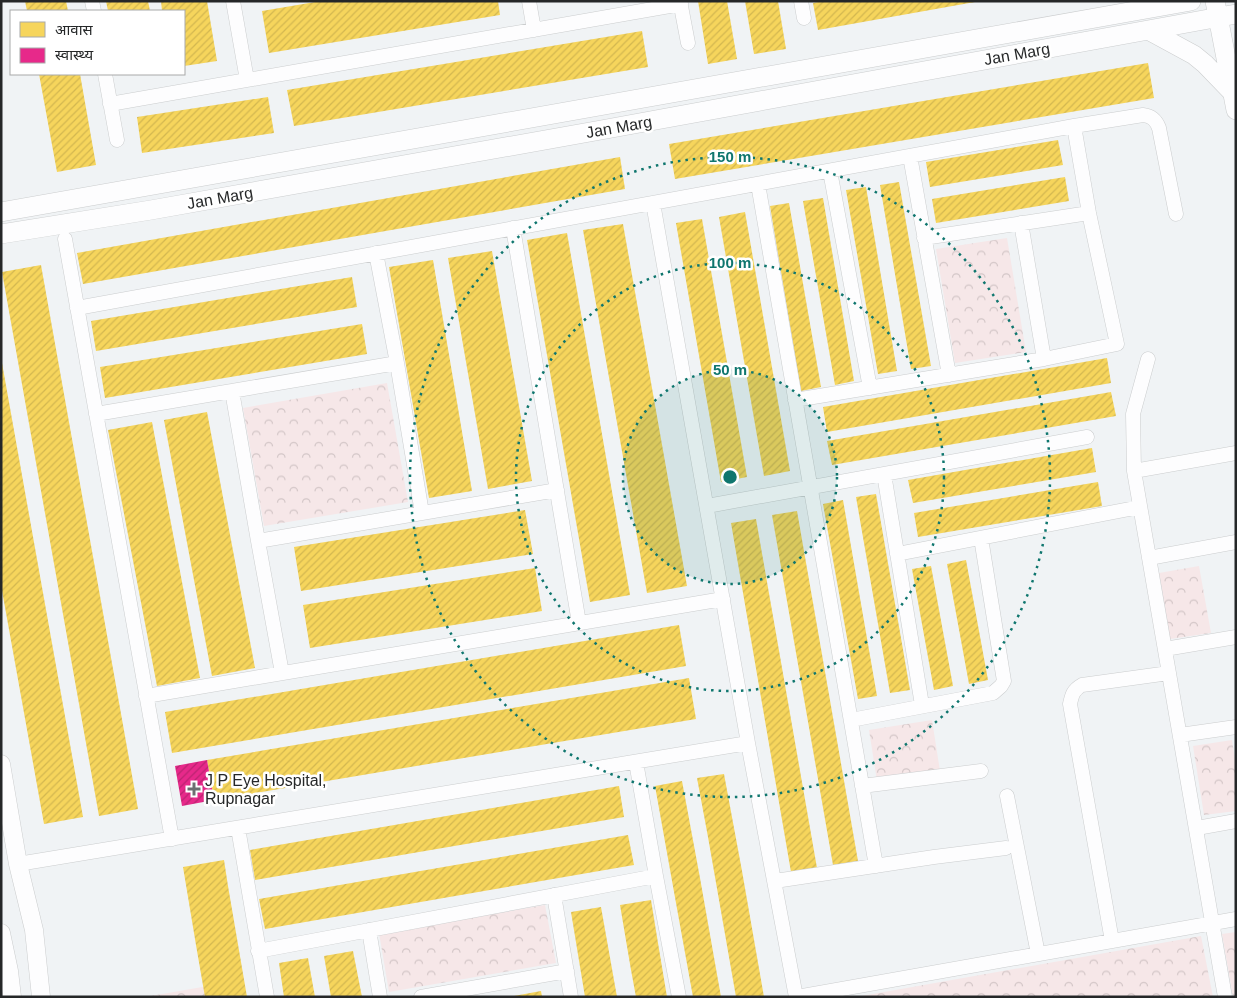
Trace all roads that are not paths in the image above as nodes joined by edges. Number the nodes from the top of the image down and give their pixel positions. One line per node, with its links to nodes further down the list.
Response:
1 (233, 1): 13 (street)
2 (529, 1): 9 (street)
3 (801, 1): 8 (street)
4 (1191, 1): 6 (main road)
5 (681, 3): 9 (street); 11 (street)
6 (1138, 6): 22 (main road)
7 (1223, 11): 10 (main road, Jan Marg); 14 (main road)
8 (804, 18)
9 (534, 30): 13 (street)
10 (1148, 30): 14 (main road); 27 (main road, Jan Marg)
11 (688, 43)
12 (105, 75): 15 (street)
13 (247, 80): 15 (street)
14 (1234, 101)
15 (110, 104): 17 (street)
16 (1074, 126): 18 (street); 23 (street); 24 (street)
17 (117, 140)
18 (910, 156): 19 (street); 28 (street)
19 (830, 171): 20 (street); 36 (street)
20 (758, 184): 21 (street); 38 (street)
21 (653, 203): 26 (street); 46 (street)
22 (1, 212)
23 (1089, 213): 25 (street); 33 (street)
24 (1176, 214)
25 (1021, 223): 28 (street); 33 (street)
26 (514, 228): 30 (street); 45 (street)
27 (1, 234)
28 (924, 238): 35 (street)
29 (65, 239): 31 (street)
30 (376, 253): 31 (street); 34 (street)
31 (77, 308): 39 (street)
32 (1148, 359): 42 (street)
33 (1044, 360): 35 (street)
34 (397, 363): 37 (street); 48 (street)
35 (949, 375): 36 (street)
36 (870, 388): 38 (street)
37 (232, 391): 39 (street); 50 (street)
38 (795, 400): 44 (street)
39 (96, 414): 60 (street)
40 (1087, 437): 43 (street)
41 (1236, 453): 42 (street)
42 (1134, 471): 47 (street)
43 (884, 474): 44 (street); 52 (street)
44 (811, 487): 46 (street); 62 (street)
45 (557, 490): 48 (street); 55 (street)
46 (707, 506): 54 (street)
47 (1140, 507): 49 (street); 53 (street)
48 (422, 513): 50 (street)
49 (981, 538): 52 (street); 61 (street)
50 (258, 541): 58 (street)
51 (1236, 542): 53 (street)
52 (897, 554): 61 (street)
53 (1149, 558): 57 (street)
54 (723, 599): 55 (street); 65 (street)
55 (579, 623): 58 (street)
56 (1236, 637): 57 (street)
57 (1164, 649): 59 (street)
58 (282, 673): 60 (street)
59 (1169, 673): 64 (street); 85 (street)
60 (146, 696): 74 (street)
61 (922, 705): 62 (street)
62 (851, 720): 69 (street)
63 (1236, 727): 64 (street)
64 (1180, 735): 73 (street)
65 (748, 743): 66 (street); 79 (street)
66 (636, 762): 72 (street); 78 (street)
67 (1, 764): 76 (street)
68 (981, 771): 69 (street)
69 (862, 786): 77 (street)
70 (1007, 796): 87 (street)
71 (1236, 821): 73 (street)
72 (238, 828): 74 (street); 86 (street)
73 (1197, 828): 82 (street)
74 (172, 839): 76 (street)
75 (1006, 848): 77 (street)
76 (18, 864): 90 (street)
77 (876, 866): 79 (street)
78 (656, 876): 80 (street); 95 (street)
79 (775, 881): 96 (street)
80 (554, 895): 83 (street); 88 (street)
81 (1236, 919): 82 (street)
82 (1212, 923): 85 (street); 97 (street)
83 (369, 930): 86 (street); 92 (street)
84 (1, 933): 89 (street)
85 (1112, 941): 87 (street)
86 (258, 951): 91 (street)
87 (1038, 954): 96 (street)
88 (567, 971): 93 (street); 94 (street)
89 (12, 997)
90 (41, 997)
91 (267, 997)
92 (380, 997)
93 (421, 997)
94 (571, 997)
95 (679, 997)
96 (796, 997)
97 (1225, 997)

